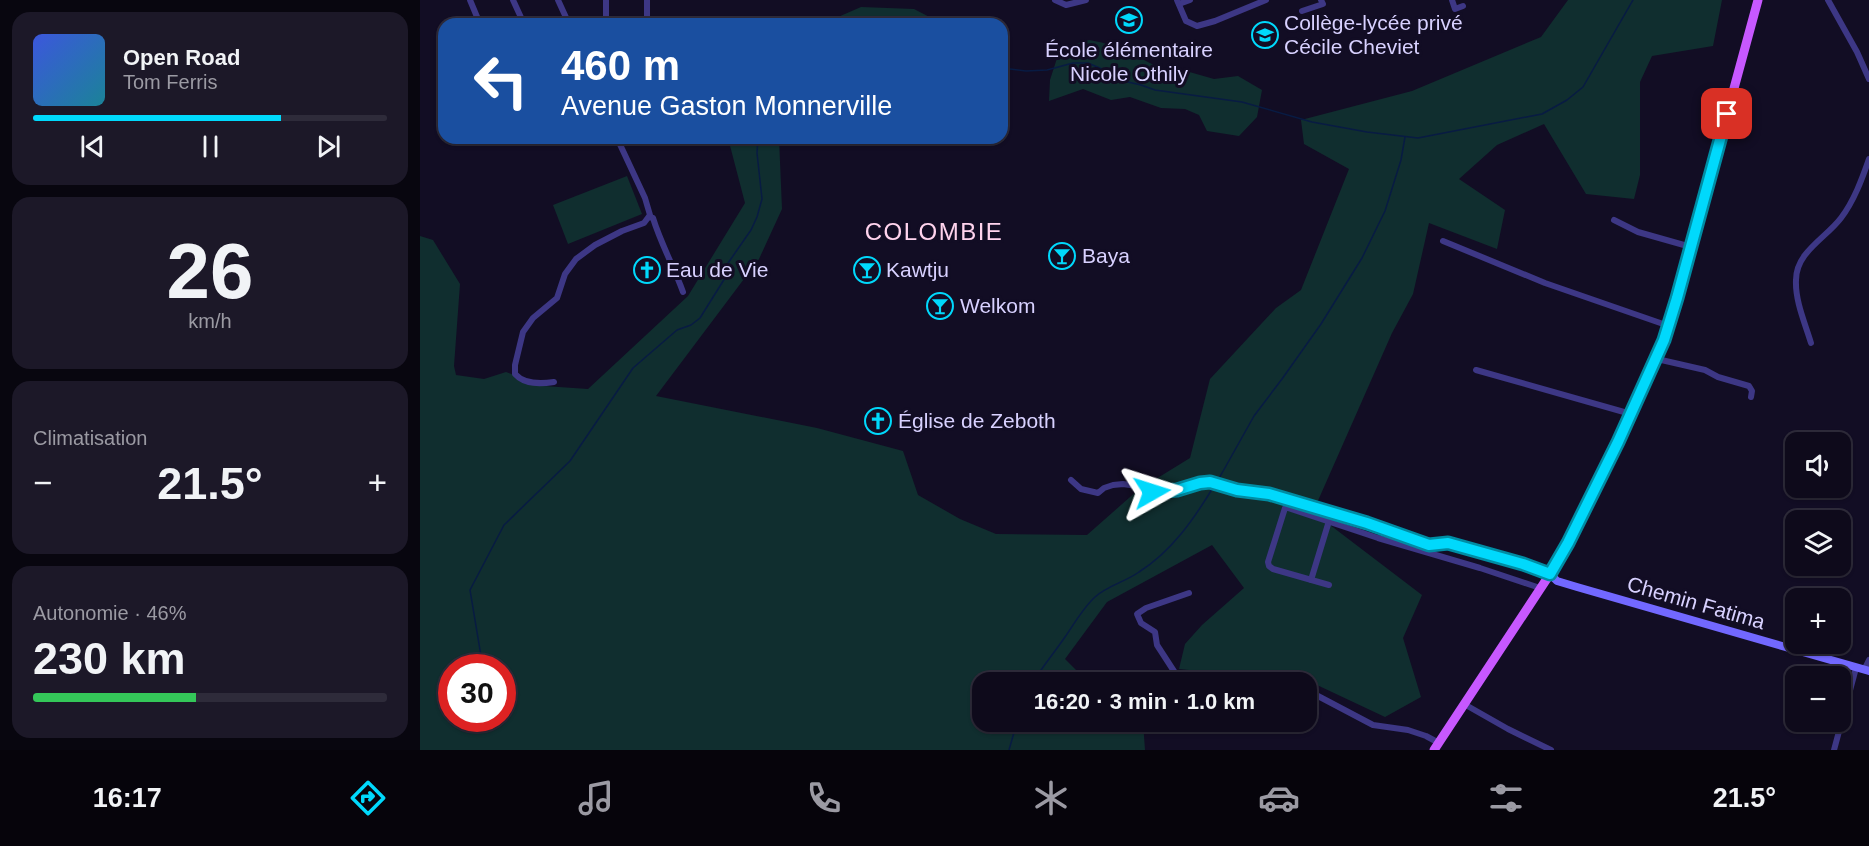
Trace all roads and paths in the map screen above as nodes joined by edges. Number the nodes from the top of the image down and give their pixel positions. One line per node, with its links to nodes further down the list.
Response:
1 (470, 0): 17 (street)
2 (513, 0): 18 (street)
3 (558, 0): 19 (street)
4 (606, 0): 20 (street)
5 (646, 0): 21 (street)
6 (1055, 0): 7 (street)
7 (1086, 0)
8 (1190, 0): 14 (street)
9 (1266, 0): 14 (street)
10 (1322, 0): 16 (street)
11 (1452, 0): 15 (street)
12 (1758, 0): 28 (main road)
13 (1828, 0): 22 (street)
14 (1178, 2)
15 (1463, 6)
16 (1302, 11)
17 (478, 18)
18 (521, 18)
19 (566, 18)
20 (606, 18)
21 (647, 18)
22 (1869, 79)
23 (620, 144): 25 (street)
24 (1869, 159): 31 (street)
25 (649, 217): 29 (street); 34 (street)
26 (1614, 220): 28 (street)
27 (1443, 242): 30 (street)
28 (1691, 247): 30 (main road)
29 (683, 292)
30 (1669, 326): 32 (main road)
31 (1811, 343)
32 (1657, 359): 35 (street); 36 (main road)
33 (1476, 370): 36 (street)
34 (554, 382)
35 (1751, 397)
36 (1631, 414): 39 (main road)
37 (1071, 480): 39 (street)
38 (1329, 521): 40 (street); 40 (street); 42 (street)
39 (1550, 574): 42 (main road); 45 (street, Chemin Fatima)
40 (1311, 580): 41 (street)
41 (1329, 585)
42 (1540, 588): 48 (main road)
43 (1189, 593): 46 (street)
44 (1869, 660): 45 (street)
45 (1863, 670): 51 (street)
46 (1175, 672)
47 (1317, 696): 49 (street)
48 (1464, 704): 49 (main road); 50 (street)
49 (1436, 747)
50 (1551, 750)
51 (1834, 750)

